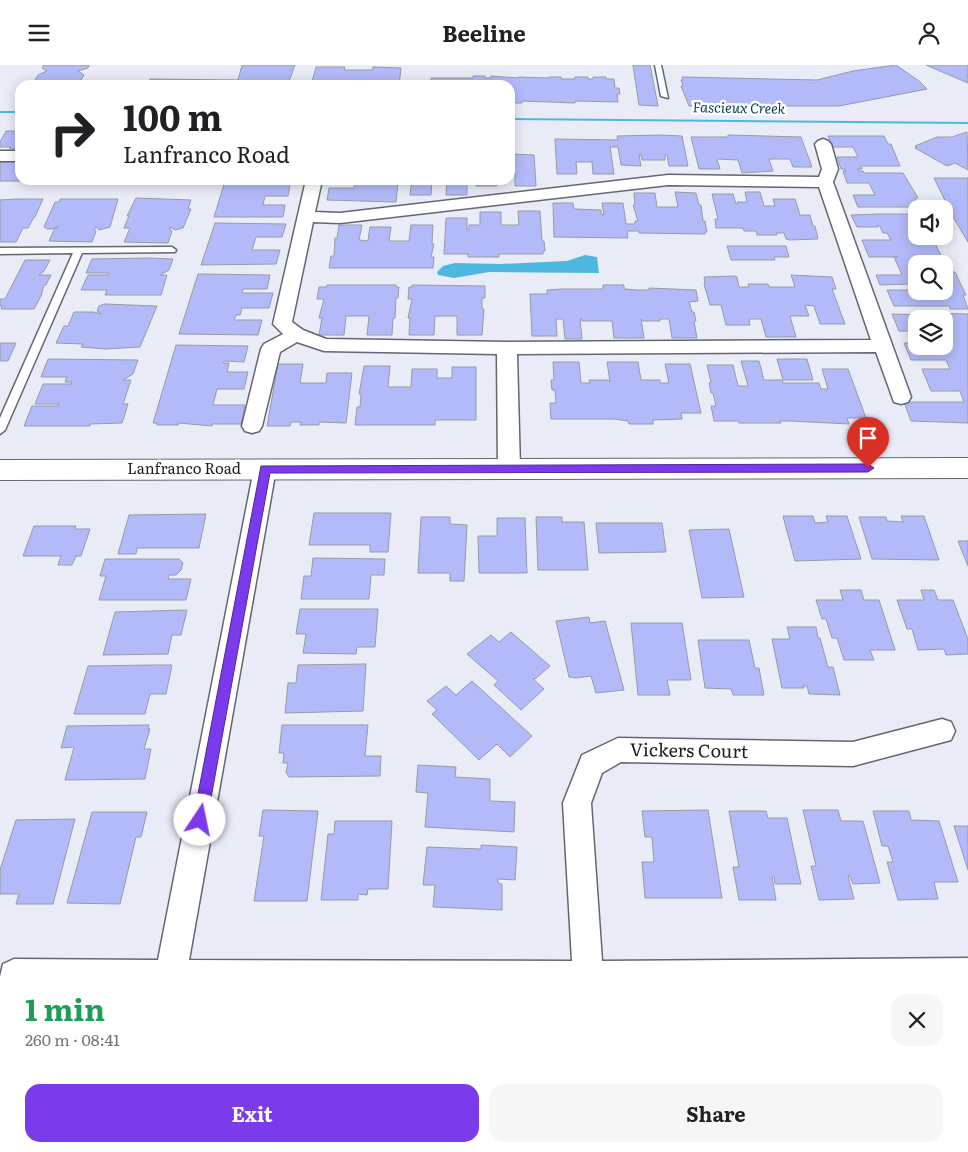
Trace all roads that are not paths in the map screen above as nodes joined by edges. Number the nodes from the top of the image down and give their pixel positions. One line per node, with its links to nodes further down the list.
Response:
1 (658, 65): 2 (lane)
2 (665, 96)
3 (823, 144): 6 (street)
4 (0, 156): 5 (street)
5 (15, 156)
6 (825, 182): 8 (street); 13 (street)
7 (313, 185): 8 (street)
8 (306, 217): 12 (street)
9 (79, 250): 10 (lane); 11 (lane); 17 (lane)
10 (0, 251)
11 (172, 251)
12 (296, 334): 14 (street); 16 (street)
13 (882, 346): 14 (street); 15 (street)
14 (507, 348): 20 (street)
15 (901, 397)
16 (252, 426)
17 (0, 430)
18 (968, 468): 20 (street, Lanfranco Road)
19 (265, 469): 20 (street, Lanfranco Road); 21 (street, Lanfranco Road); 25 (street)
20 (509, 469)
21 (0, 470)
22 (942, 731): 26 (street, Vickers Court)
23 (968, 974): 26 (street)
24 (14, 975): 25 (street)
25 (171, 975): 26 (street)
26 (588, 977)

